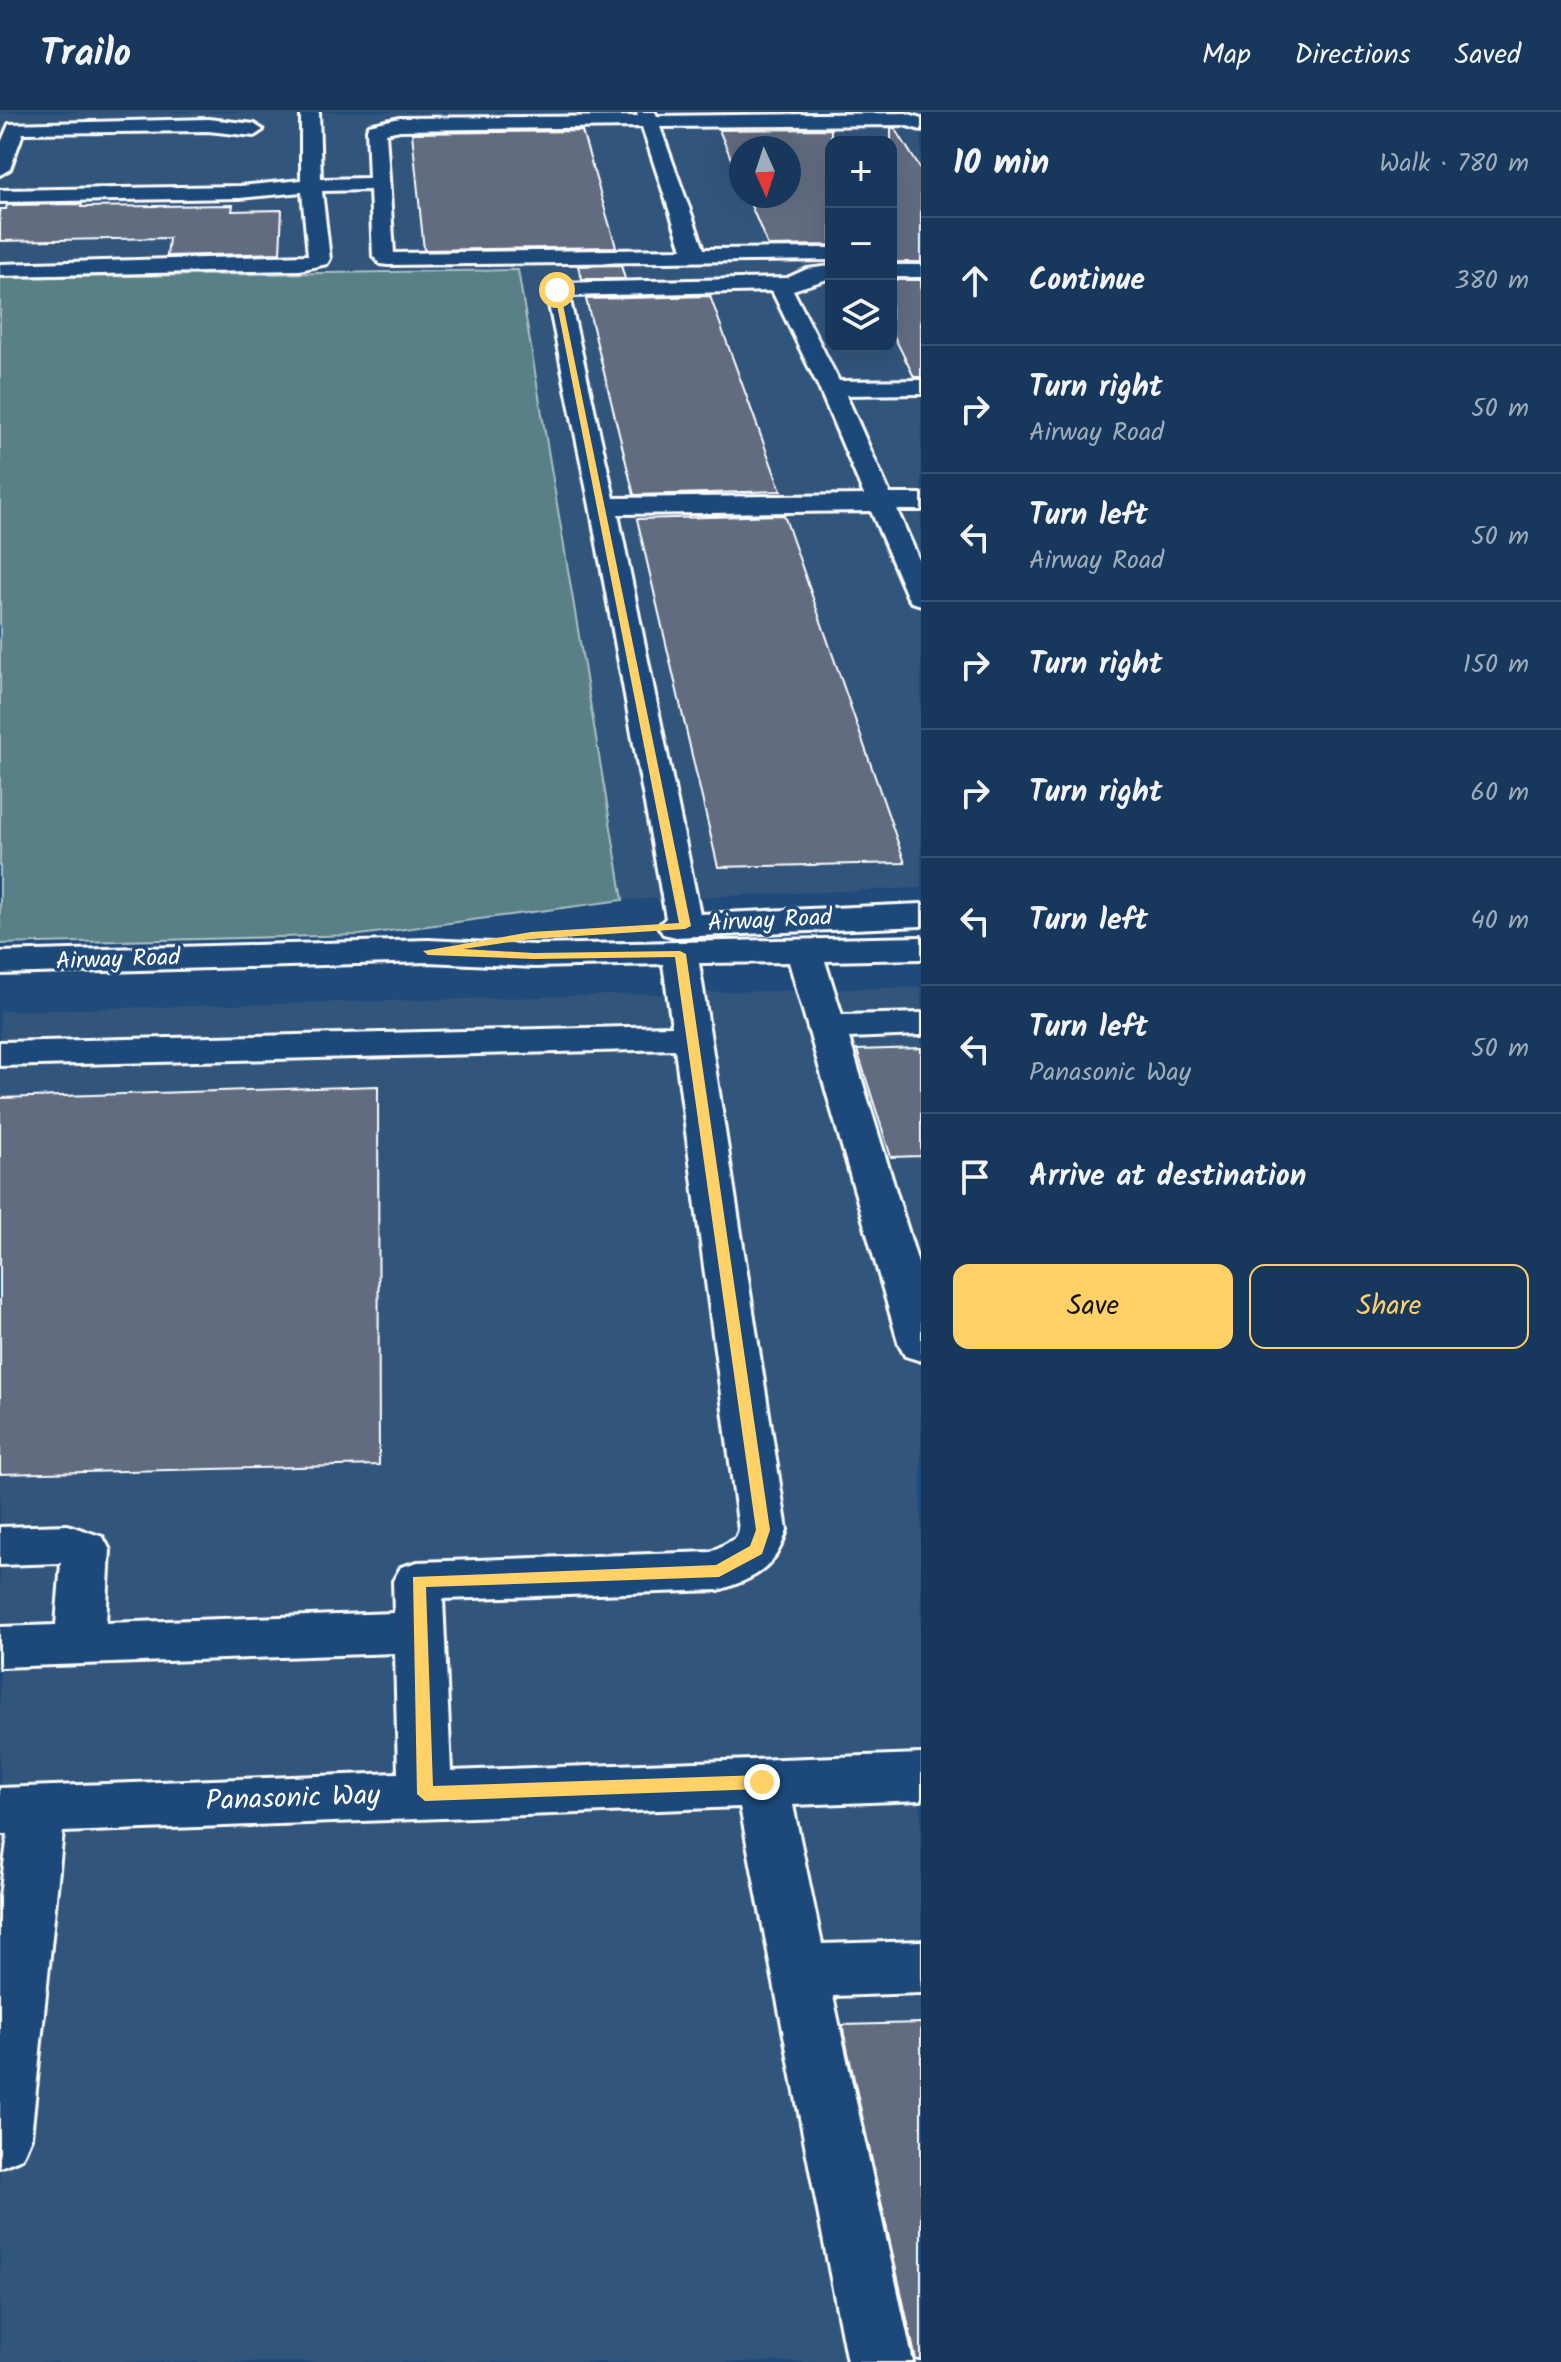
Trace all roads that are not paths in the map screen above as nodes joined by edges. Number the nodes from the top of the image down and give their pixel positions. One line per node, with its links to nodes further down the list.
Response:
1 (648, 117): 3 (street); 6 (street); 12 (street)
2 (306, 124): 7 (street)
3 (921, 124)
4 (254, 134): 5 (street)
5 (0, 169)
6 (380, 184): 7 (street); 12 (street)
7 (311, 185): 8 (street); 13 (street)
8 (0, 196)
9 (921, 252): 10 (street)
10 (897, 253)
11 (825, 254): 12 (street)
12 (695, 255)
13 (0, 270)
14 (897, 271): 15 (street)
15 (921, 271)
16 (825, 273): 17 (street)
17 (779, 284): 19 (street); 22 (street)
18 (921, 387): 19 (street)
19 (831, 388): 20 (street)
20 (880, 502): 21 (street); 22 (street); 23 (street)
21 (921, 502)
22 (603, 506): 25 (street)
23 (921, 596)
24 (921, 915): 25 (street, Airway Road)
25 (683, 940): 27 (street, Airway Road); 28 (street, Airway Road); 31 (street)
26 (921, 948): 27 (street, Airway Road)
27 (804, 951): 30 (street)
28 (0, 963)
29 (921, 1024): 30 (street)
30 (827, 1027): 33 (street)
31 (692, 1037): 32 (street); 36 (street)
32 (0, 1054)
33 (908, 1254): 34 (street)
34 (921, 1345)
35 (0, 1546): 37 (street)
36 (420, 1632): 37 (street); 41 (street)
37 (80, 1644): 38 (street)
38 (0, 1647)
39 (921, 1777): 40 (street, Panasonic Way)
40 (762, 1782): 41 (street, Panasonic Way); 44 (street)
41 (425, 1794): 42 (street, Panasonic Way)
42 (19, 1810): 45 (street)
43 (921, 1967): 44 (street)
44 (799, 1971): 47 (street)
45 (10, 1975): 46 (street)
46 (0, 2137)
47 (880, 2362)

